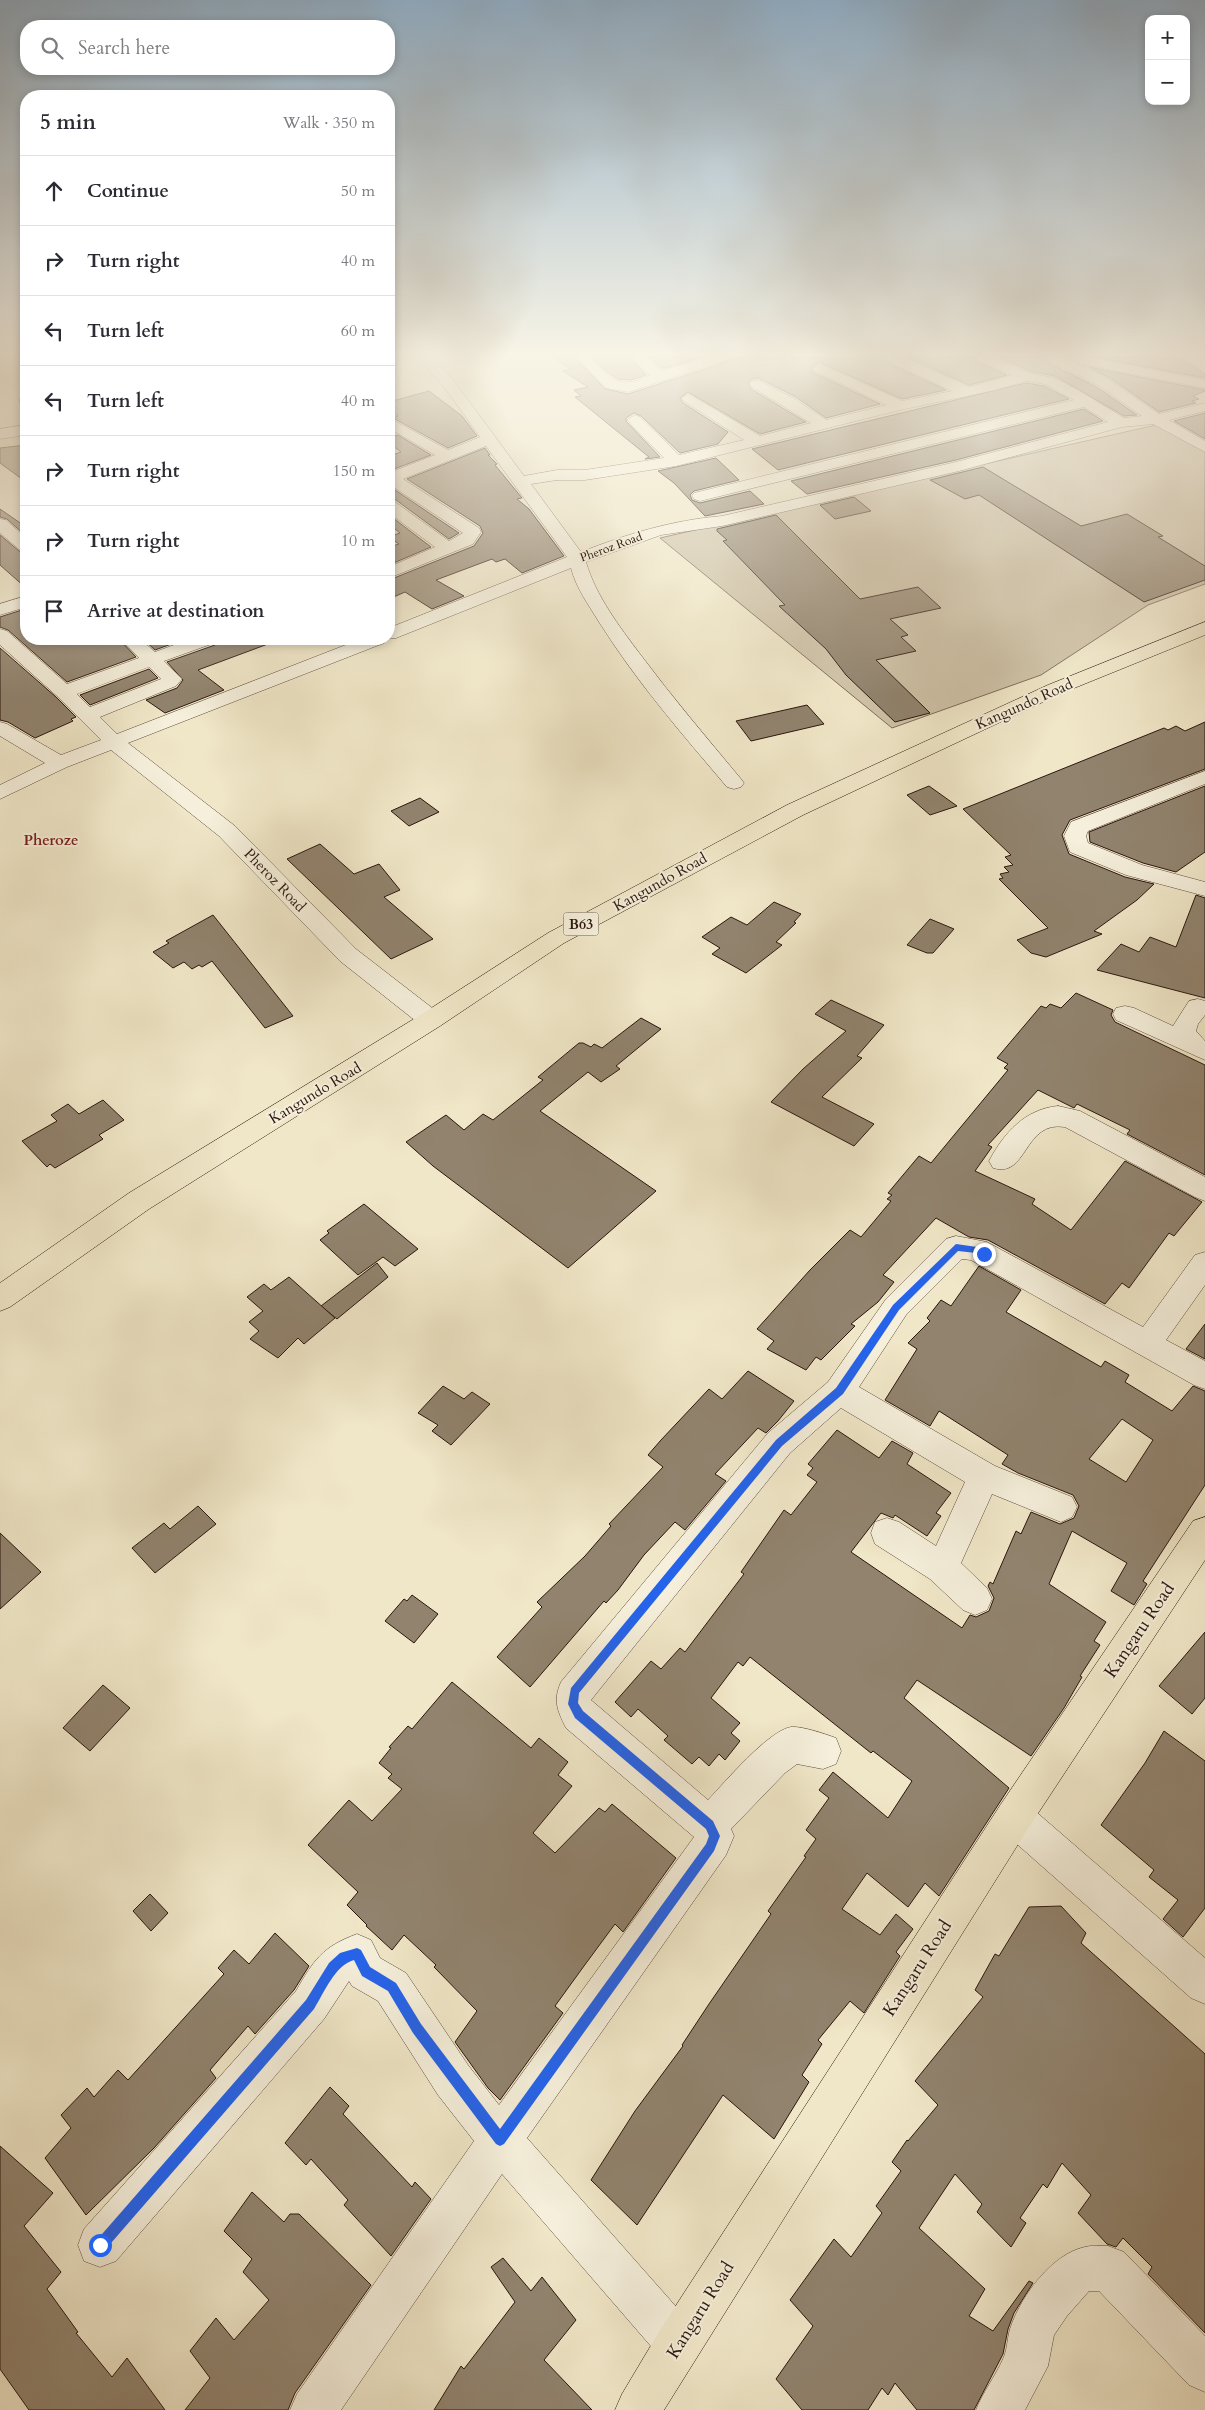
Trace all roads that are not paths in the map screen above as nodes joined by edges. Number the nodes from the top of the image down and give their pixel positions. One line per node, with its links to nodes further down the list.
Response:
1 (414, 469): 6 (street)
2 (513, 469): 7 (street)
3 (624, 469): 7 (street)
4 (812, 469): 9 (street)
5 (944, 469): 14 (street, Pheroz Road)
6 (395, 477)
7 (521, 480): 14 (street)
8 (395, 482): 13 (street)
9 (700, 496)
10 (395, 510): 13 (street)
11 (0, 524): 12 (street)
12 (13, 541)
13 (446, 548): 15 (street)
14 (577, 559): 19 (street, Pheroz Road); 31 (street)
15 (395, 570)
16 (20, 603): 17 (street)
17 (0, 610)
18 (1205, 628): 36 (main road, Kangundo Road / B63)
19 (395, 632)
20 (0, 635): 25 (street, Pheroz Road)
21 (136, 645): 24 (street)
22 (190, 645): 24 (street)
23 (362, 645): 28 (street)
24 (151, 659): 25 (street); 26 (street)
25 (64, 692): 26 (street, Pheroz Road)
26 (87, 715): 28 (street, Pheroz Road)
27 (0, 728): 29 (street)
28 (115, 743): 29 (street); 36 (street, Pheroz Road)
29 (60, 763): 32 (street)
30 (1205, 777): 33 (street)
31 (734, 783)
32 (0, 793)
33 (1205, 888)
34 (1198, 1007): 37 (street)
35 (1124, 1014): 37 (street)
36 (431, 1020): 41 (main road, Kangundo Road / B63)
37 (1200, 1049)
38 (1002, 1161): 39 (street)
39 (1205, 1190)
40 (1205, 1263): 42 (street)
41 (0, 1300)
42 (1147, 1344): 43 (street); 44 (street)
43 (1205, 1376)
44 (840, 1391): 45 (street); 53 (street)
45 (984, 1476): 46 (street); 49 (street)
46 (1061, 1507)
47 (1205, 1532): 52 (main road, Kangaru Road)
48 (887, 1533): 49 (street)
49 (942, 1568): 50 (street)
50 (975, 1599)
51 (823, 1751): 53 (street)
52 (1014, 1817): 54 (street); 57 (main road, Kangaru Road)
53 (710, 1825): 55 (street)
54 (1205, 1984)
55 (500, 2140): 56 (street); 57 (street); 59 (street)
56 (100, 2245)
57 (678, 2343): 60 (main road, Kangaru Road)
58 (1205, 2369): 61 (street)
59 (312, 2410)
60 (638, 2410)
61 (1000, 2410)

